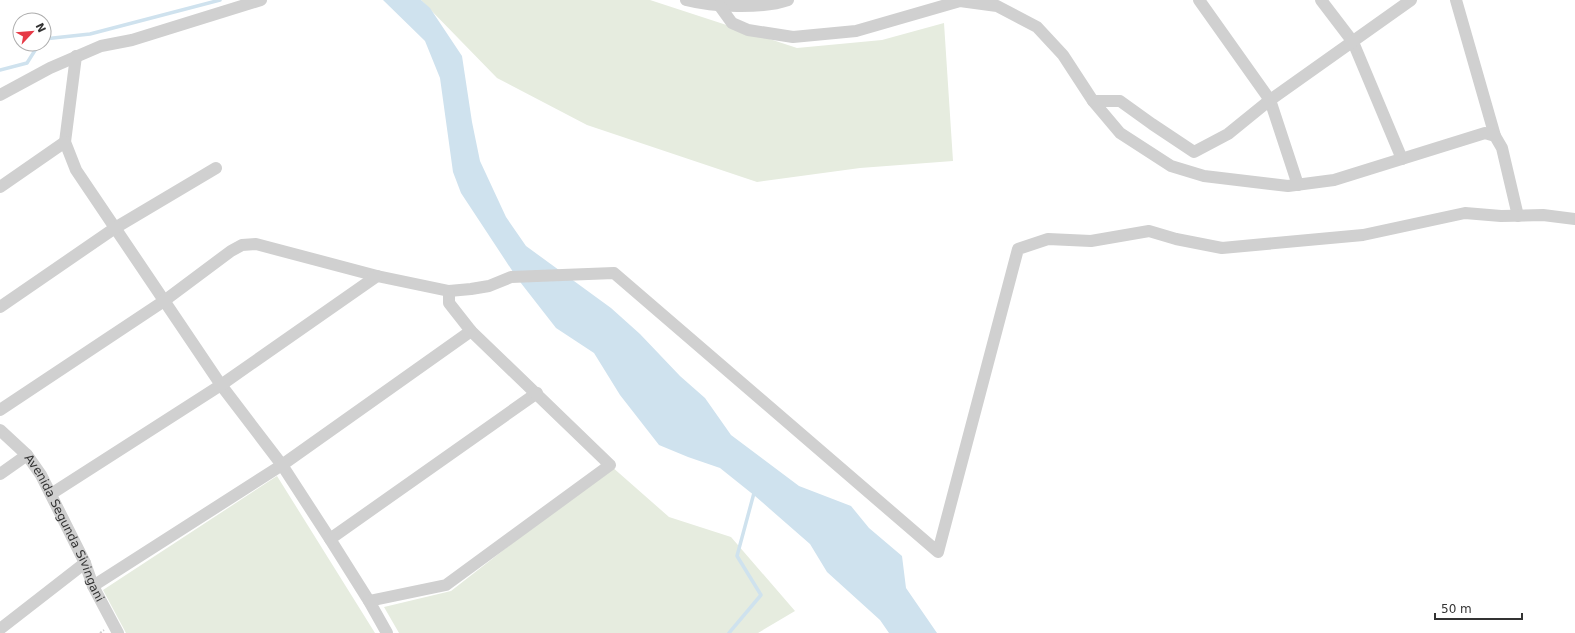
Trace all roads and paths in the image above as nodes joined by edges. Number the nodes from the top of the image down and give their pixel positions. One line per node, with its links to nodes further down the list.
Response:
1 (261, 0): 12 (street)
2 (686, 0): 10 (street)
3 (788, 0): 9 (street)
4 (1200, 0): 14 (street)
5 (1321, 0): 11 (street)
6 (1411, 0): 11 (street)
7 (1456, 0): 16 (street)
8 (961, 1): 10 (street); 15 (street)
9 (748, 2): 10 (street)
10 (719, 4)
11 (1353, 42): 14 (street); 18 (street)
12 (76, 56): 13 (street); 17 (street)
13 (0, 95)
14 (1270, 100): 15 (street); 20 (street)
15 (1093, 101): 20 (street)
16 (1495, 136): 18 (street); 22 (street)
17 (65, 142): 21 (street); 24 (street)
18 (1402, 160): 20 (street)
19 (216, 168): 24 (street)
20 (1298, 185)
21 (0, 187)
22 (1518, 216): 23 (street); 26 (street)
23 (1575, 219)
24 (115, 228): 27 (street); 28 (street)
25 (377, 276): 26 (street); 27 (street); 30 (street)
26 (449, 291): 29 (street)
27 (164, 301): 30 (street); 32 (street)
28 (0, 307)
29 (471, 331): 31 (street); 35 (street)
30 (220, 386): 35 (street); 37 (street)
31 (537, 393): 38 (street); 41 (street)
32 (0, 410)
33 (0, 430): 34 (street, Avenida Segunda Sivingani)
34 (27, 455): 36 (street); 37 (street, Avenida Segunda Sivingani)
35 (282, 465): 38 (street); 40 (street)
36 (0, 474)
37 (51, 494): 39 (street, Avenida Segunda Sivingani)
38 (330, 539): 41 (street)
39 (85, 563): 40 (street, Avenida Segunda Sivingani); 42 (street)
40 (93, 586): 43 (street, Avenida Segunda Sivingani)
41 (369, 601): 44 (street)
42 (0, 629)
43 (118, 633)
44 (387, 633)

